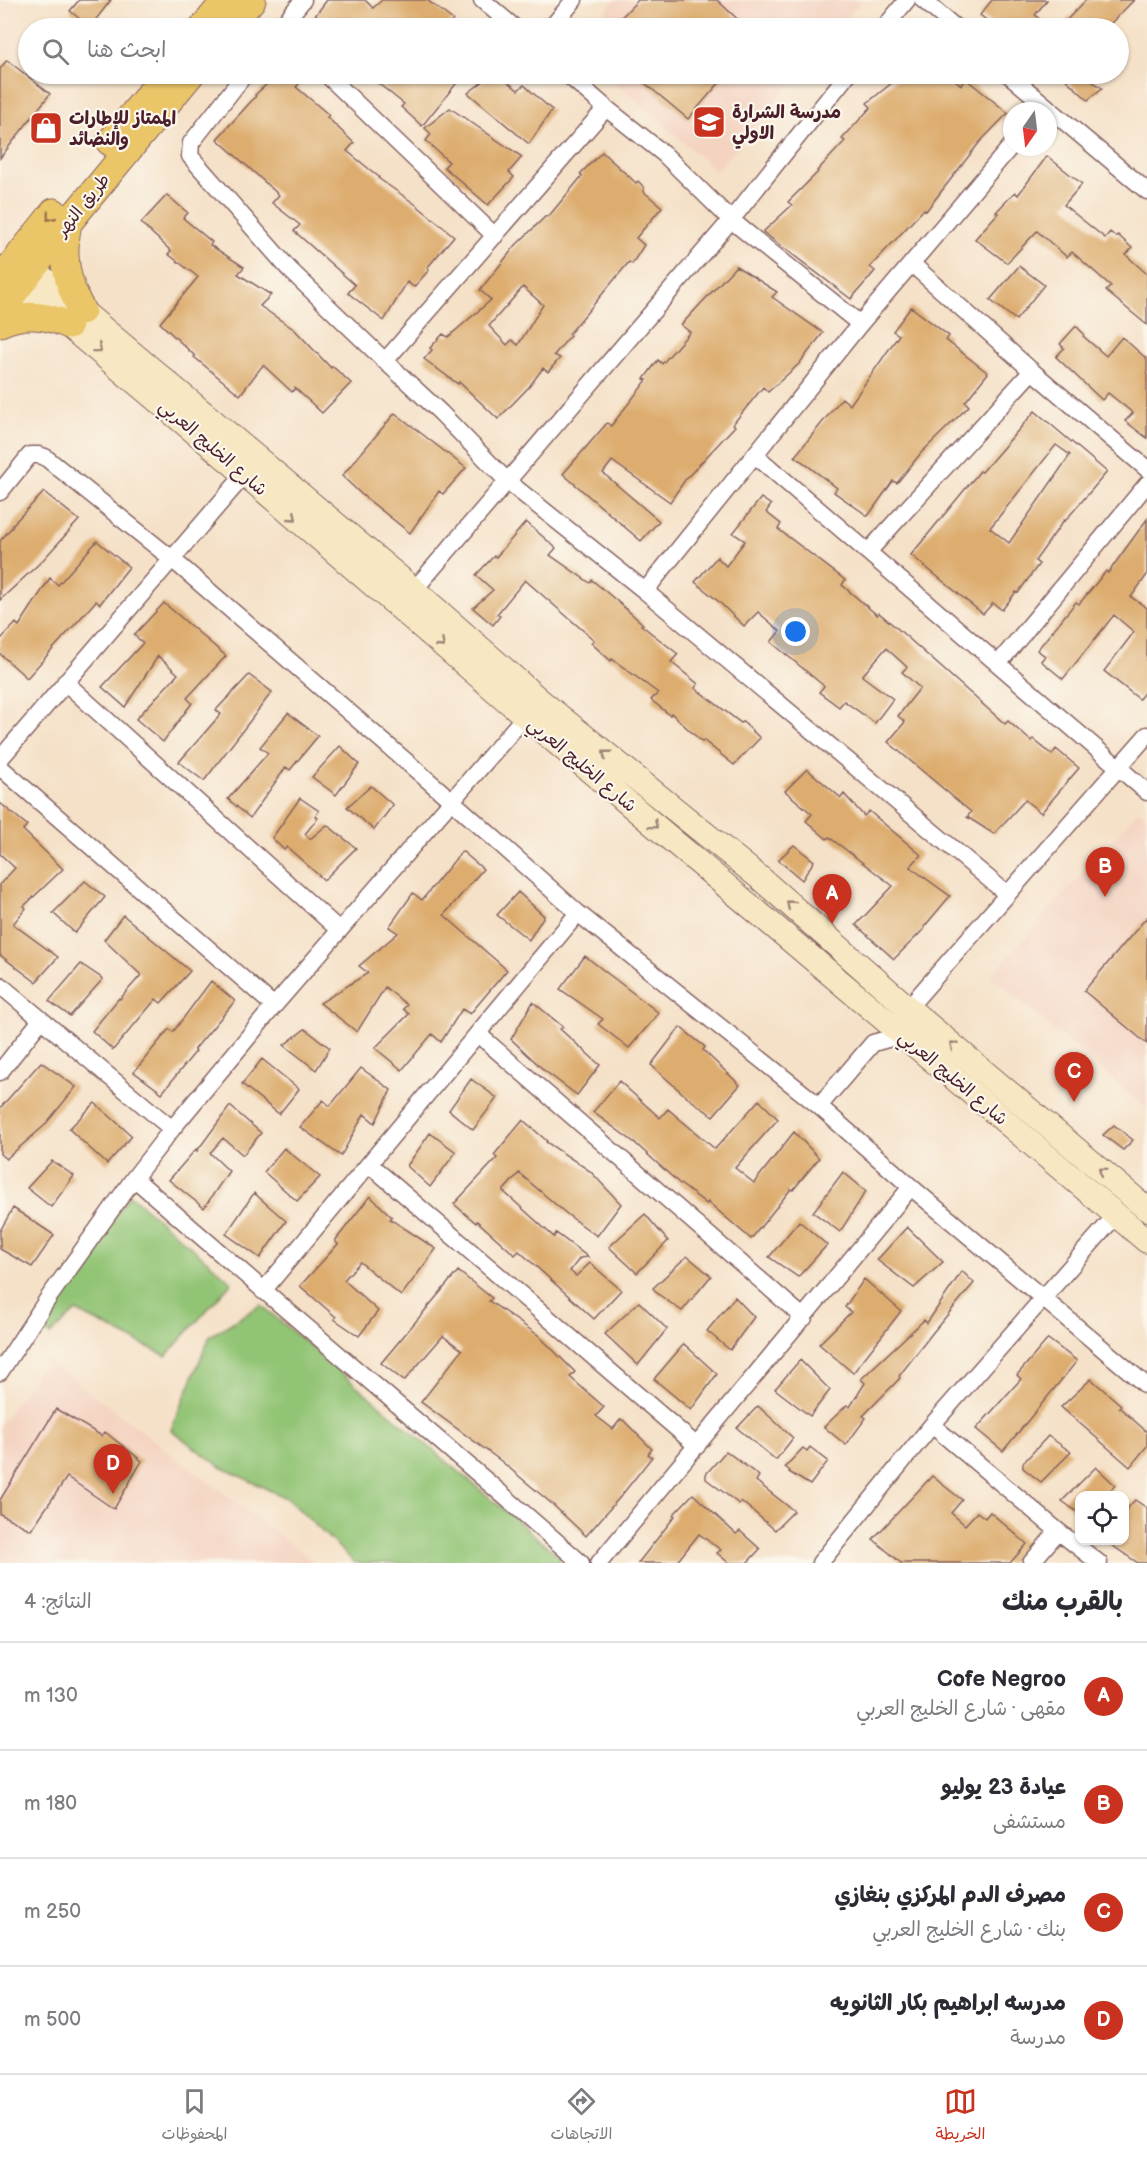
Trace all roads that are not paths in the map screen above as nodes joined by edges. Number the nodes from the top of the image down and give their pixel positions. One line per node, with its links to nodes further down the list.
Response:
1 (226, 0): 8 (main road)
2 (252, 0): 9 (main road)
3 (303, 0): 10 (street)
4 (482, 0): 11 (street)
5 (574, 0): 12 (street)
6 (907, 0): 13 (street)
7 (923, 0): 14 (street)
8 (211, 18)
9 (237, 18)
10 (288, 18)
11 (503, 18)
12 (559, 18)
13 (892, 18)
14 (944, 18)
15 (158, 84): 31 (main road, طريق النهر, one-way to 31)
16 (183, 84): 28 (main road, طريق النهر)
17 (237, 84): 36 (street)
18 (336, 84): 29 (street)
19 (578, 84): 23 (street)
20 (840, 84): 27 (street)
21 (1018, 84): 22 (street)
22 (1036, 102)
23 (606, 108): 27 (street); 29 (street)
24 (1057, 120): 26 (street)
25 (1003, 156): 30 (street)
26 (1147, 190)
27 (731, 220): 35 (street); 41 (street)
28 (68, 223): 31 (main road, طريق النهر); 33 (main road)
29 (495, 236): 36 (street)
30 (912, 264): 35 (street); 37 (street)
31 (13, 271): 32 (main road, طريق النهر); 33 (main road, شارع الخليج العربي)
32 (0, 310)
33 (76, 318): 34 (main road); 40 (main road, شارع الخليج العربي, one-way to 40); 46 (main road, شارع الخليج العربي)
34 (0, 323)
35 (860, 324): 38 (street)
36 (385, 362): 41 (street)
37 (1032, 371): 39 (street); 44 (street)
38 (755, 455): 44 (street); 47 (street)
39 (1147, 469)
40 (245, 474): 45 (street); 50 (main road, شارع الخليج العربي, one-way to 50)
41 (507, 481): 46 (street); 47 (street)
42 (1147, 484): 48 (street)
43 (0, 492): 45 (street)
44 (868, 552): 48 (street)
45 (172, 559): 49 (street); 56 (street)
46 (414, 590): 57 (main road, شارع الخليج العربي, one-way to 46)
47 (645, 591): 58 (street)
48 (998, 663): 53 (street)
49 (65, 682): 52 (street); 61 (street)
50 (525, 716): 56 (street); 59 (main road, شارع الخليج العربي, one-way to 59)
51 (1147, 735): 53 (street)
52 (0, 759)
53 (1118, 766): 55 (street); 58 (street)
54 (0, 767): 63 (street)
55 (1147, 792)
56 (452, 801): 60 (street); 61 (street)
57 (760, 878): 59 (main road); 64 (main road, شارع الخليج العربي, one-way to 57)
58 (1007, 894): 64 (street)
59 (740, 898): 65 (main road, شارع الخليج العربي)
60 (578, 913): 67 (street); 71 (street)
61 (339, 930): 63 (street)
62 (0, 985): 66 (street)
63 (274, 1006): 72 (street)
64 (908, 1008): 76 (main road, شارع الخليج العربي, one-way to 64)
65 (873, 1012): 68 (main road, شارع الخليج العربي); 69 (street)
66 (41, 1020): 70 (street); 72 (street)
67 (478, 1034): 73 (street); 81 (street)
68 (902, 1035): 69 (street); 77 (main road, شارع الخليج العربي)
69 (873, 1043): 71 (street)
70 (0, 1072)
71 (819, 1106): 75 (street)
72 (172, 1129): 74 (street)
73 (369, 1164): 79 (street); 85 (street)
74 (134, 1178): 79 (street); 82 (street)
75 (911, 1187): 80 (street); 81 (street)
76 (1147, 1209)
77 (1116, 1215): 78 (main road, شارع الخليج العربي); 80 (street)
78 (1147, 1241)
79 (263, 1291): 87 (street)
80 (1044, 1298): 83 (street); 84 (street)
81 (804, 1318): 85 (street)
82 (0, 1372)
83 (1147, 1386)
84 (933, 1425): 86 (street); 89 (street)
85 (697, 1446): 88 (street)
86 (1058, 1531): 90 (street); 91 (street)
87 (579, 1562)
88 (599, 1563)
89 (820, 1563)
90 (1031, 1563)
91 (1099, 1563)

